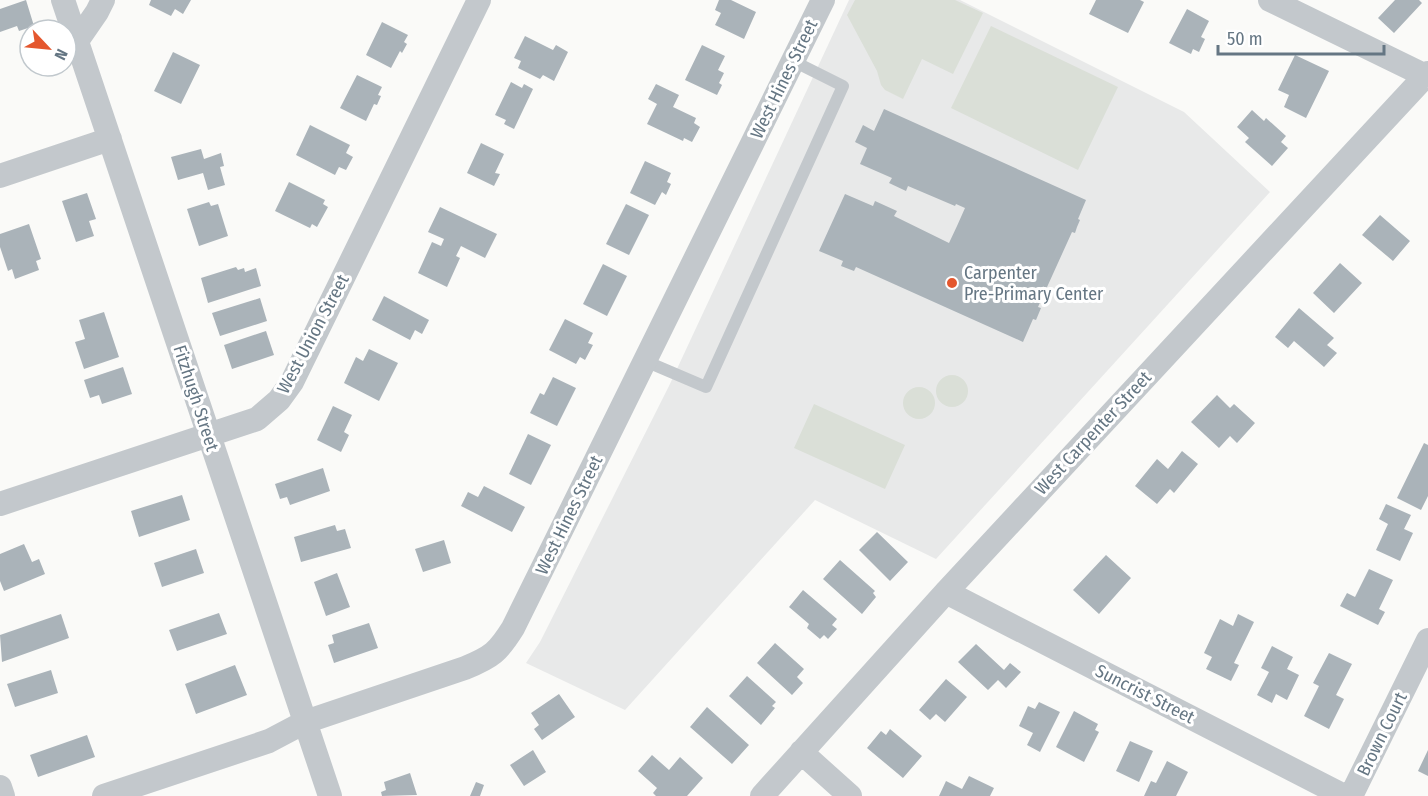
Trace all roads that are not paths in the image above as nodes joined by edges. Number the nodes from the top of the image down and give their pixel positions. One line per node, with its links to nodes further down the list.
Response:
1 (63, 0): 6 (street, Fitzhugh Street)
2 (103, 0): 7 (street)
3 (479, 0): 14 (street, West Union Street)
4 (824, 0): 9 (street, West Hines Street)
5 (1270, 0): 10 (street)
6 (69, 18)
7 (78, 40)
8 (78, 44): 11 (street, Fitzhugh Street)
9 (793, 61): 13 (street, West Hines Street); 13 (lane)
10 (1427, 74): 16 (street, West Carpenter Street)
11 (110, 139): 12 (street); 14 (street, Fitzhugh Street)
12 (0, 176)
13 (645, 361): 18 (street, West Hines Street)
14 (208, 436): 15 (street, West Union Street); 18 (street, Fitzhugh Street)
15 (0, 504)
16 (946, 592): 19 (street, West Carpenter Street); 26 (street, Suncrist Street)
17 (1428, 640): 27 (street, Brown Court)
18 (306, 722): 22 (street, West Hines Street); 23 (street, Fitzhugh Street)
19 (801, 752): 24 (street, West Carpenter Street); 25 (street)
20 (0, 787): 21 (street)
21 (3, 796)
22 (104, 796)
23 (330, 796)
24 (762, 796)
25 (850, 796)
26 (1344, 796)
27 (1351, 796)

